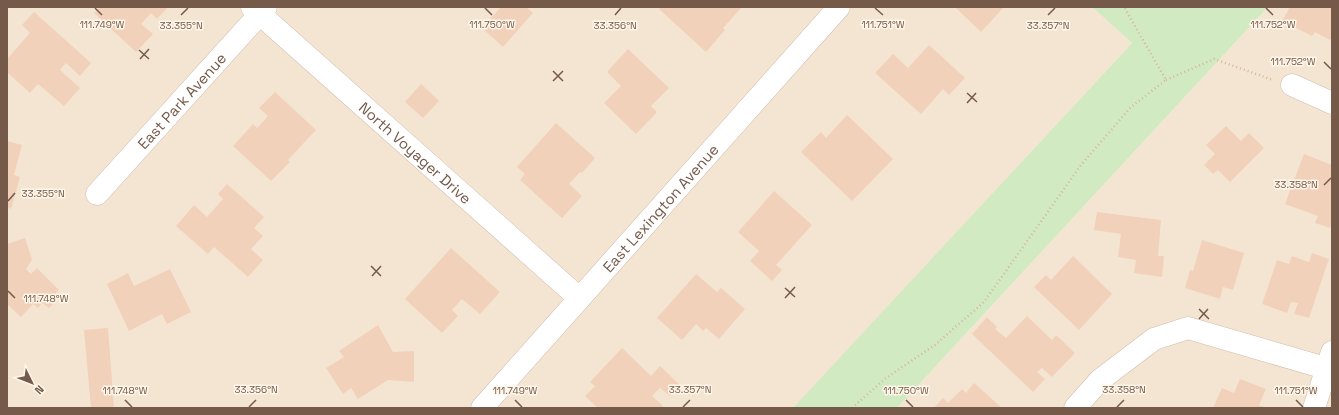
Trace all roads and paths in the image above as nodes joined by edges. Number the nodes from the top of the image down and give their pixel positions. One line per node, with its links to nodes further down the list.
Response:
1 (839, 7): 8 (street, East Lexington Avenue)
2 (1124, 7): 4 (path)
3 (259, 9): 7 (street, East Park Avenue); 8 (street, North Voyager Drive)
4 (1166, 80): 5 (path); 11 (path)
5 (1292, 85): 6 (street)
6 (1332, 103)
7 (97, 194)
8 (579, 298): 10 (street, East Lexington Avenue)
9 (1330, 364): 12 (street); 13 (street)
10 (482, 408)
11 (852, 408)
12 (1075, 408)
13 (1314, 408)

